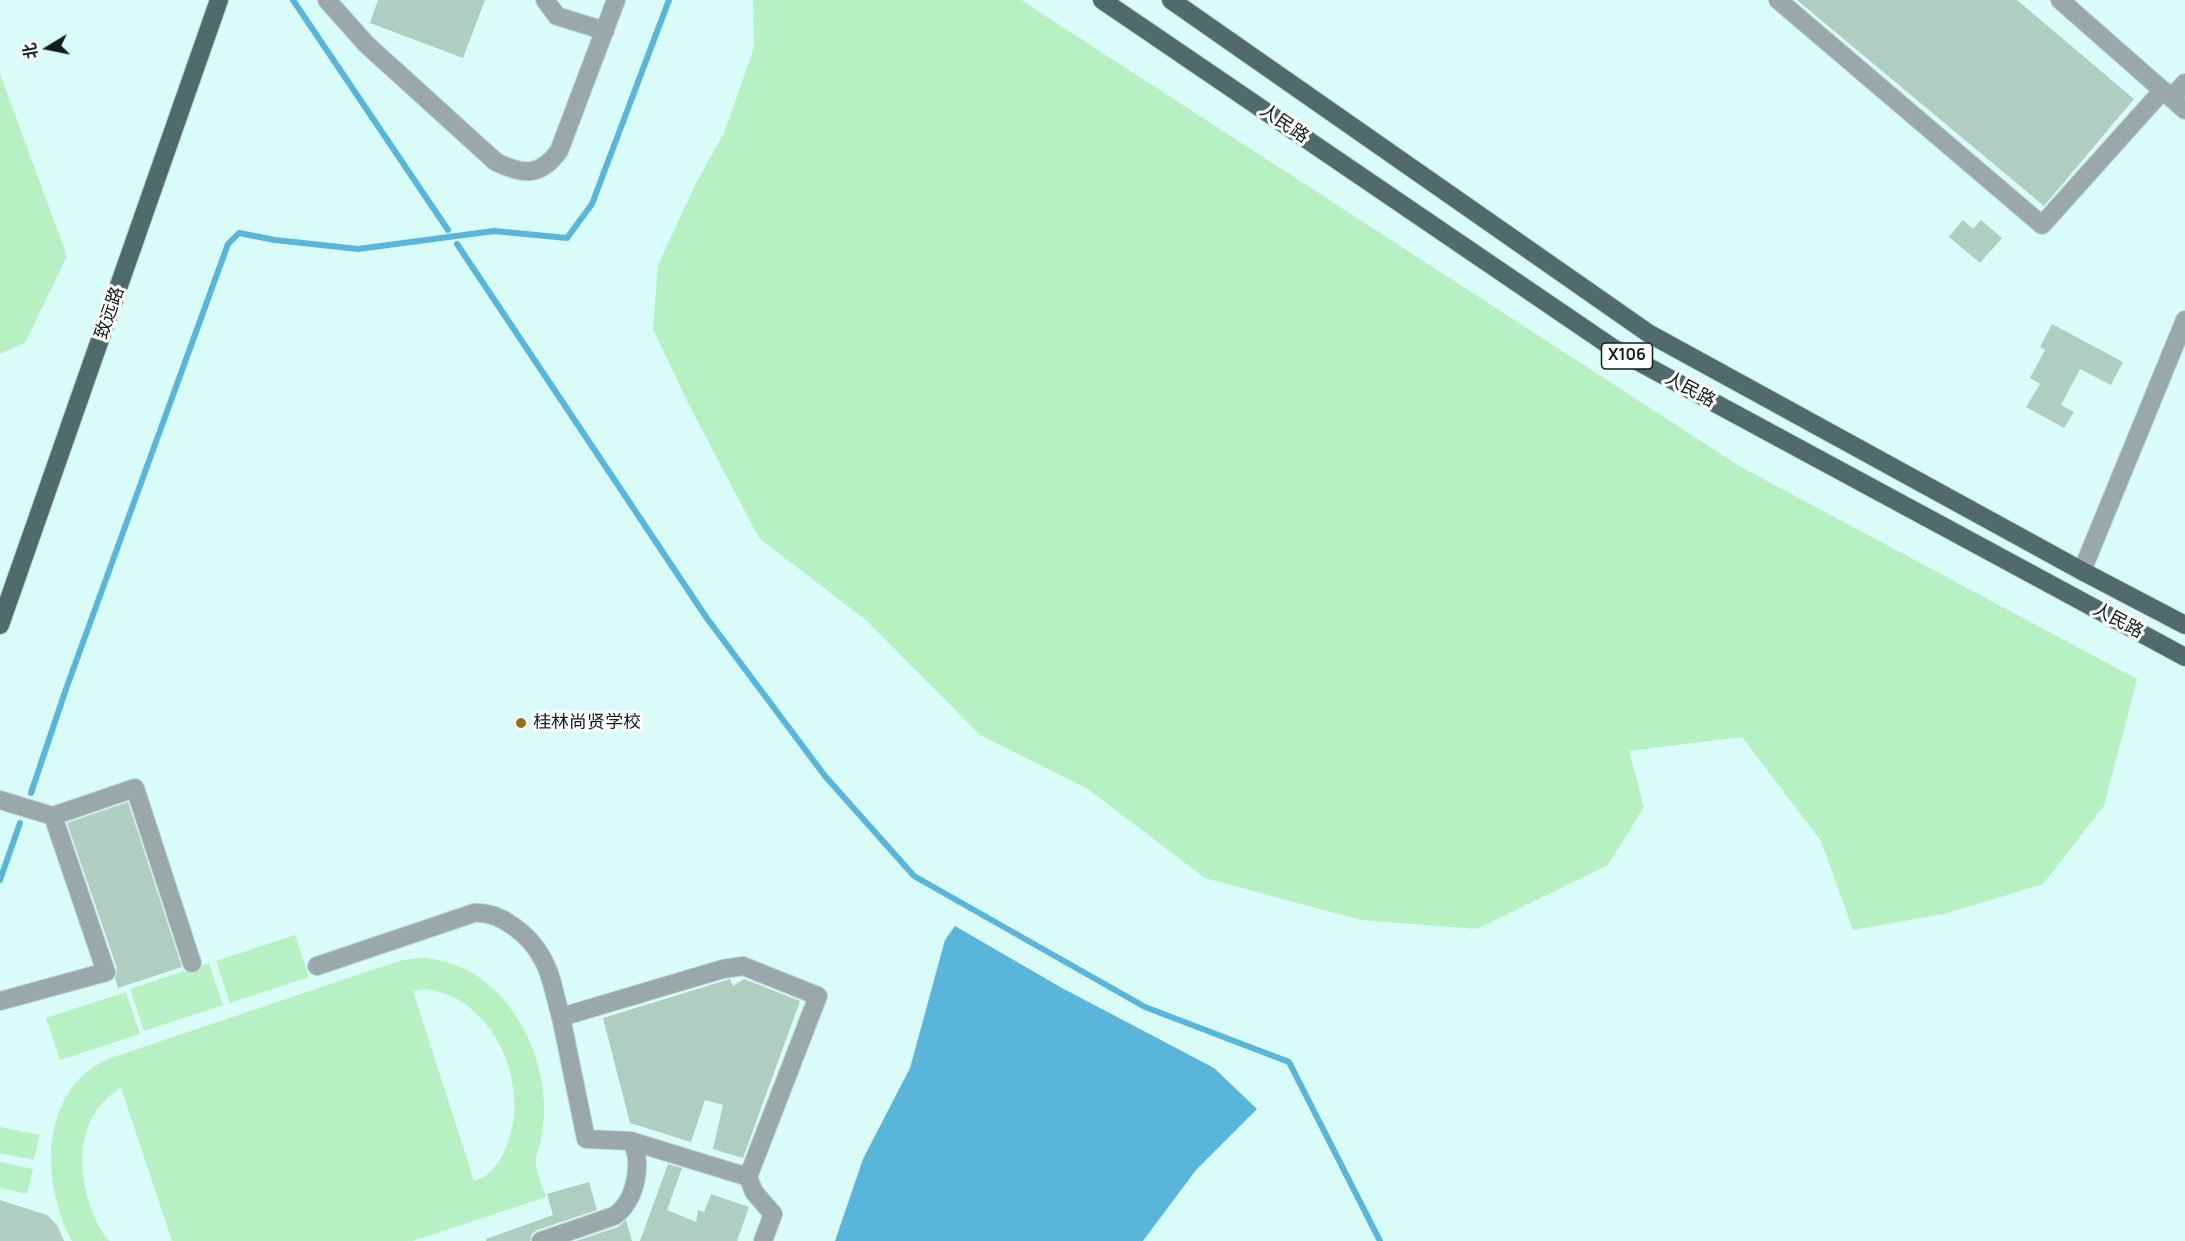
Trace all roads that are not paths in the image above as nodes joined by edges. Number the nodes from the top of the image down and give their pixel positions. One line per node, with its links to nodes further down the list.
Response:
1 (327, 0): 9 (street)
2 (545, 0): 9 (street)
3 (616, 0): 9 (street)
4 (1102, 0): 16 (main road, 人民路 / X106)
5 (1171, 0): 13 (main road, 人民路 / X106)
6 (1778, 0): 11 (street)
7 (2061, 0): 11 (street)
8 (216, 3): 15 (main road, 致远路)
9 (605, 31)
10 (2185, 83): 11 (street)
11 (2173, 99)
12 (2185, 320): 13 (street)
13 (2082, 571): 14 (main road, 人民路 / X106)
14 (2185, 625)
15 (0, 626)
16 (2185, 657)
17 (0, 800): 18 (street)
18 (53, 816): 19 (street); 21 (street)
19 (192, 963)
20 (317, 966): 22 (street)
21 (0, 1001)
22 (561, 1017): 23 (street); 24 (street)
23 (630, 1141): 24 (street); 25 (street)
24 (748, 1177): 26 (street)
25 (541, 1241)
26 (763, 1241)

